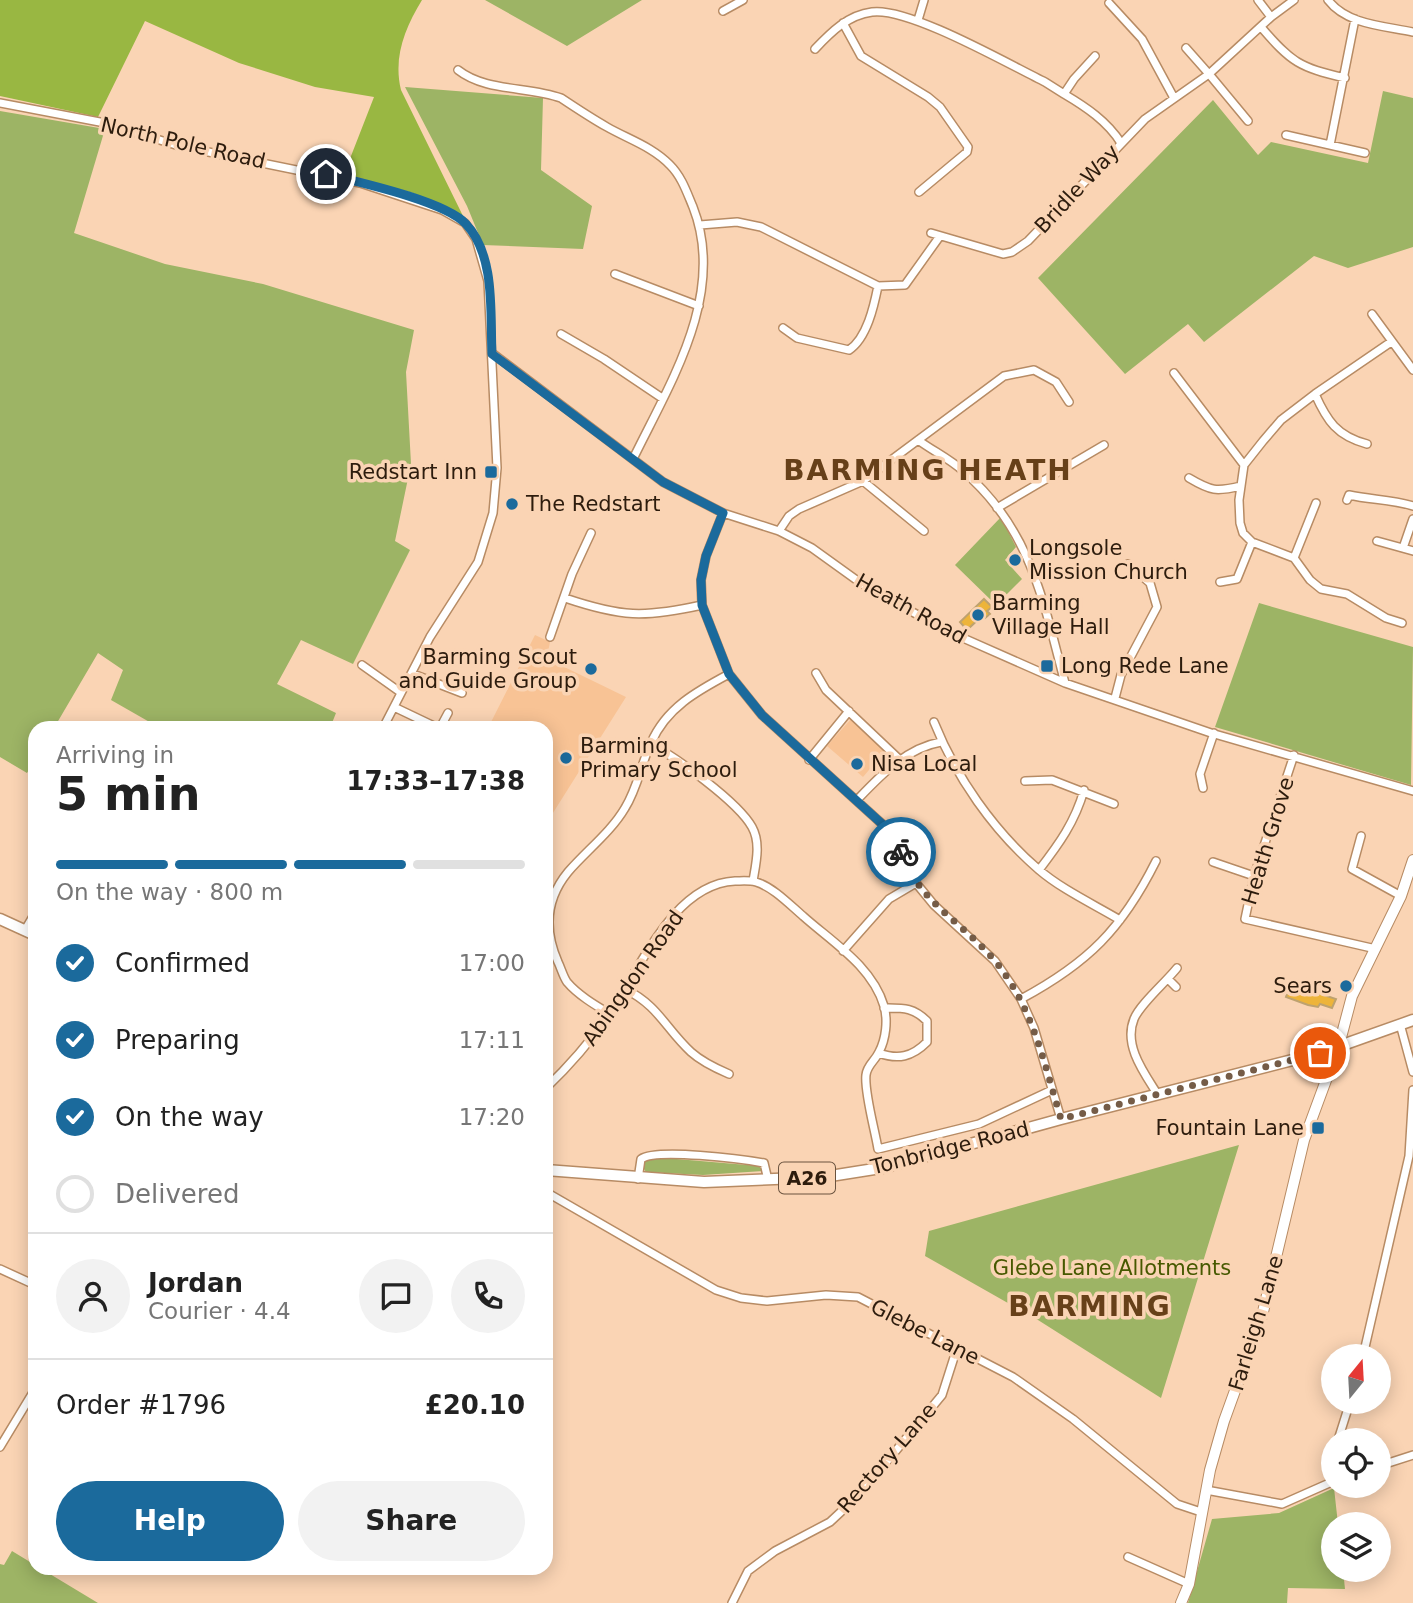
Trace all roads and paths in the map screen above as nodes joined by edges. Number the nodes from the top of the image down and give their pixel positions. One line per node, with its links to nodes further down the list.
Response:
1 (743, 0): 7 (street)
2 (924, 0): 10 (street)
3 (1258, 0): 8 (street)
4 (1294, 0): 8 (street, Bridle Way)
5 (1328, 0): 9 (street)
6 (1110, 3): 21 (street)
7 (723, 11)
8 (1271, 17): 12 (street, Bridle Way)
9 (1355, 19): 13 (street); 19 (street)
10 (918, 20): 11 (street); 20 (street)
11 (843, 23): 15 (street); 28 (street)
12 (1261, 27): 18 (street, Bridle Way); 19 (street)
13 (1413, 32)
14 (1186, 48): 18 (street)
15 (815, 49)
16 (1095, 56): 20 (street)
17 (458, 70): 29 (street)
18 (1210, 73): 21 (street, Bridle Way); 23 (street)
19 (1345, 78): 26 (street)
20 (1064, 94): 25 (street)
21 (1174, 98): 25 (street, Bridle Way)
22 (0, 103): 39 (street, North Pole Road)
23 (1248, 121)
24 (1286, 135): 26 (street)
25 (1121, 143): 31 (street, Bridle Way)
26 (1330, 145): 27 (street)
27 (1365, 153)
28 (919, 192)
29 (700, 225): 33 (street); 34 (street)
30 (931, 233): 31 (street, Bridle Way)
31 (940, 236): 33 (street)
32 (615, 274): 34 (street)
33 (878, 286): 36 (street)
34 (699, 306): 43 (street)
35 (1372, 313): 38 (street)
36 (783, 328)
37 (561, 334): 43 (street)
38 (1391, 342): 40 (street); 42 (street)
39 (492, 354): 48 (street, Heath Road); 75 (street)
40 (1413, 370)
41 (1174, 373): 49 (street)
42 (1315, 394): 46 (street); 49 (street)
43 (662, 398): 48 (street)
44 (1069, 402): 45 (street)
45 (918, 440): 51 (street); 56 (street)
46 (1367, 444)
47 (1104, 445): 56 (street)
48 (633, 459): 57 (street, Heath Road)
49 (1244, 464): 52 (street)
50 (1189, 478): 52 (street)
51 (863, 481): 59 (street); 60 (street)
52 (1241, 486): 63 (street)
53 (1347, 500): 55 (street)
54 (1316, 503): 66 (street)
55 (1413, 506)
56 (997, 508): 77 (street)
57 (723, 513): 59 (street, Heath Road); 70 (street)
58 (1413, 519): 64 (street)
59 (779, 531): 77 (street, Heath Road)
60 (924, 531)
61 (591, 533): 69 (street)
62 (1377, 541): 64 (street)
63 (1252, 542): 66 (street); 68 (street)
64 (1403, 548): 65 (street)
65 (1413, 551)
66 (1294, 558): 71 (street)
67 (1128, 564): 80 (street)
68 (1220, 582)
69 (565, 598): 70 (street); 72 (street)
70 (702, 605): 76 (street)
71 (1402, 623)
72 (549, 640)
73 (362, 665): 78 (street)
74 (816, 673): 82 (street)
75 (413, 674): 78 (street); 79 (street)
76 (729, 674): 90 (street); 92 (street)
77 (1065, 682): 80 (street, Heath Road)
78 (400, 692): 81 (street)
79 (462, 693)
80 (1115, 698): 88 (street, Heath Road)
81 (394, 708): 84 (street); 85 (street)
82 (849, 711): 92 (street); 93 (street)
83 (448, 713): 86 (street)
84 (387, 721)
85 (423, 721)
86 (443, 721)
87 (934, 722): 89 (street)
88 (1214, 733): 91 (street, Heath Road); 95 (street)
89 (941, 742): 93 (street); 104 (street)
90 (650, 744): 106 (street); 109 (street)
91 (1294, 755): 97 (street, Heath Road); 105 (street, Heath Grove)
92 (809, 760): 98 (street)
93 (901, 760): 98 (street)
94 (1026, 781): 96 (street)
95 (1203, 788)
96 (1084, 790): 99 (street); 104 (street)
97 (1413, 791)
98 (857, 800): 107 (street)
99 (1114, 804)
100 (1361, 836): 108 (street)
101 (1413, 860): 108 (street)
102 (1156, 861): 111 (street)
103 (1213, 862): 105 (street)
104 (1039, 870): 111 (street)
105 (1254, 876): 113 (street, Heath Grove)
106 (753, 881): 114 (street); 119 (street, Abingdon Road)
107 (916, 883): 114 (street); 120 (street)
108 (1401, 896): 113 (street)
109 (553, 897)
110 (0, 919): 112 (main road)
111 (1120, 920): 120 (street)
112 (28, 932)
113 (1376, 949): 125 (street)
114 (843, 951): 121 (street)
115 (553, 952): 122 (street)
116 (1177, 968): 117 (street)
117 (1168, 979): 118 (street); 132 (street)
118 (1177, 988)
119 (625, 989): 122 (street, Abingdon Road); 128 (street)
120 (1021, 999): 130 (street)
121 (884, 1008): 126 (street); 126 (street)
122 (610, 1014): 129 (street, Abingdon Road)
123 (1413, 1020): 124 (main road, Tonbridge Road / A26)
124 (1400, 1024): 125 (main road, Tonbridge Road / A26); 127 (street)
125 (1339, 1045): 132 (main road, Tonbridge Road / A26); 148 (street, Farleigh Lane)
126 (879, 1053): 130 (street)
127 (1413, 1072)
128 (729, 1074)
129 (553, 1081)
130 (1052, 1090): 133 (street)
131 (1413, 1090): 134 (street)
132 (1158, 1096): 133 (main road, Tonbridge Road / A26)
133 (1061, 1119): 137 (main road, Tonbridge Road / A26)
134 (1410, 1168): 141 (street)
135 (553, 1171): 136 (main road, Tonbridge Road / A26)
136 (638, 1178): 137 (main road, Tonbridge Road / A26); 137 (street)
137 (768, 1180)
138 (553, 1196): 142 (street, Glebe Lane)
139 (0, 1269): 140 (street)
140 (28, 1282)
141 (1366, 1344)
142 (957, 1348): 149 (street, Glebe Lane); 152 (street, Rectory Lane)
143 (28, 1401): 144 (street)
144 (0, 1447)
145 (1413, 1455): 146 (street)
146 (1391, 1462)
147 (1321, 1487): 148 (street)
148 (1206, 1490): 149 (street, Farleigh Lane)
149 (1201, 1513): 151 (street, Farleigh Lane)
150 (1128, 1557): 151 (street)
151 (1189, 1584): 153 (street, Farleigh Lane)
152 (732, 1603)
153 (1181, 1603)

